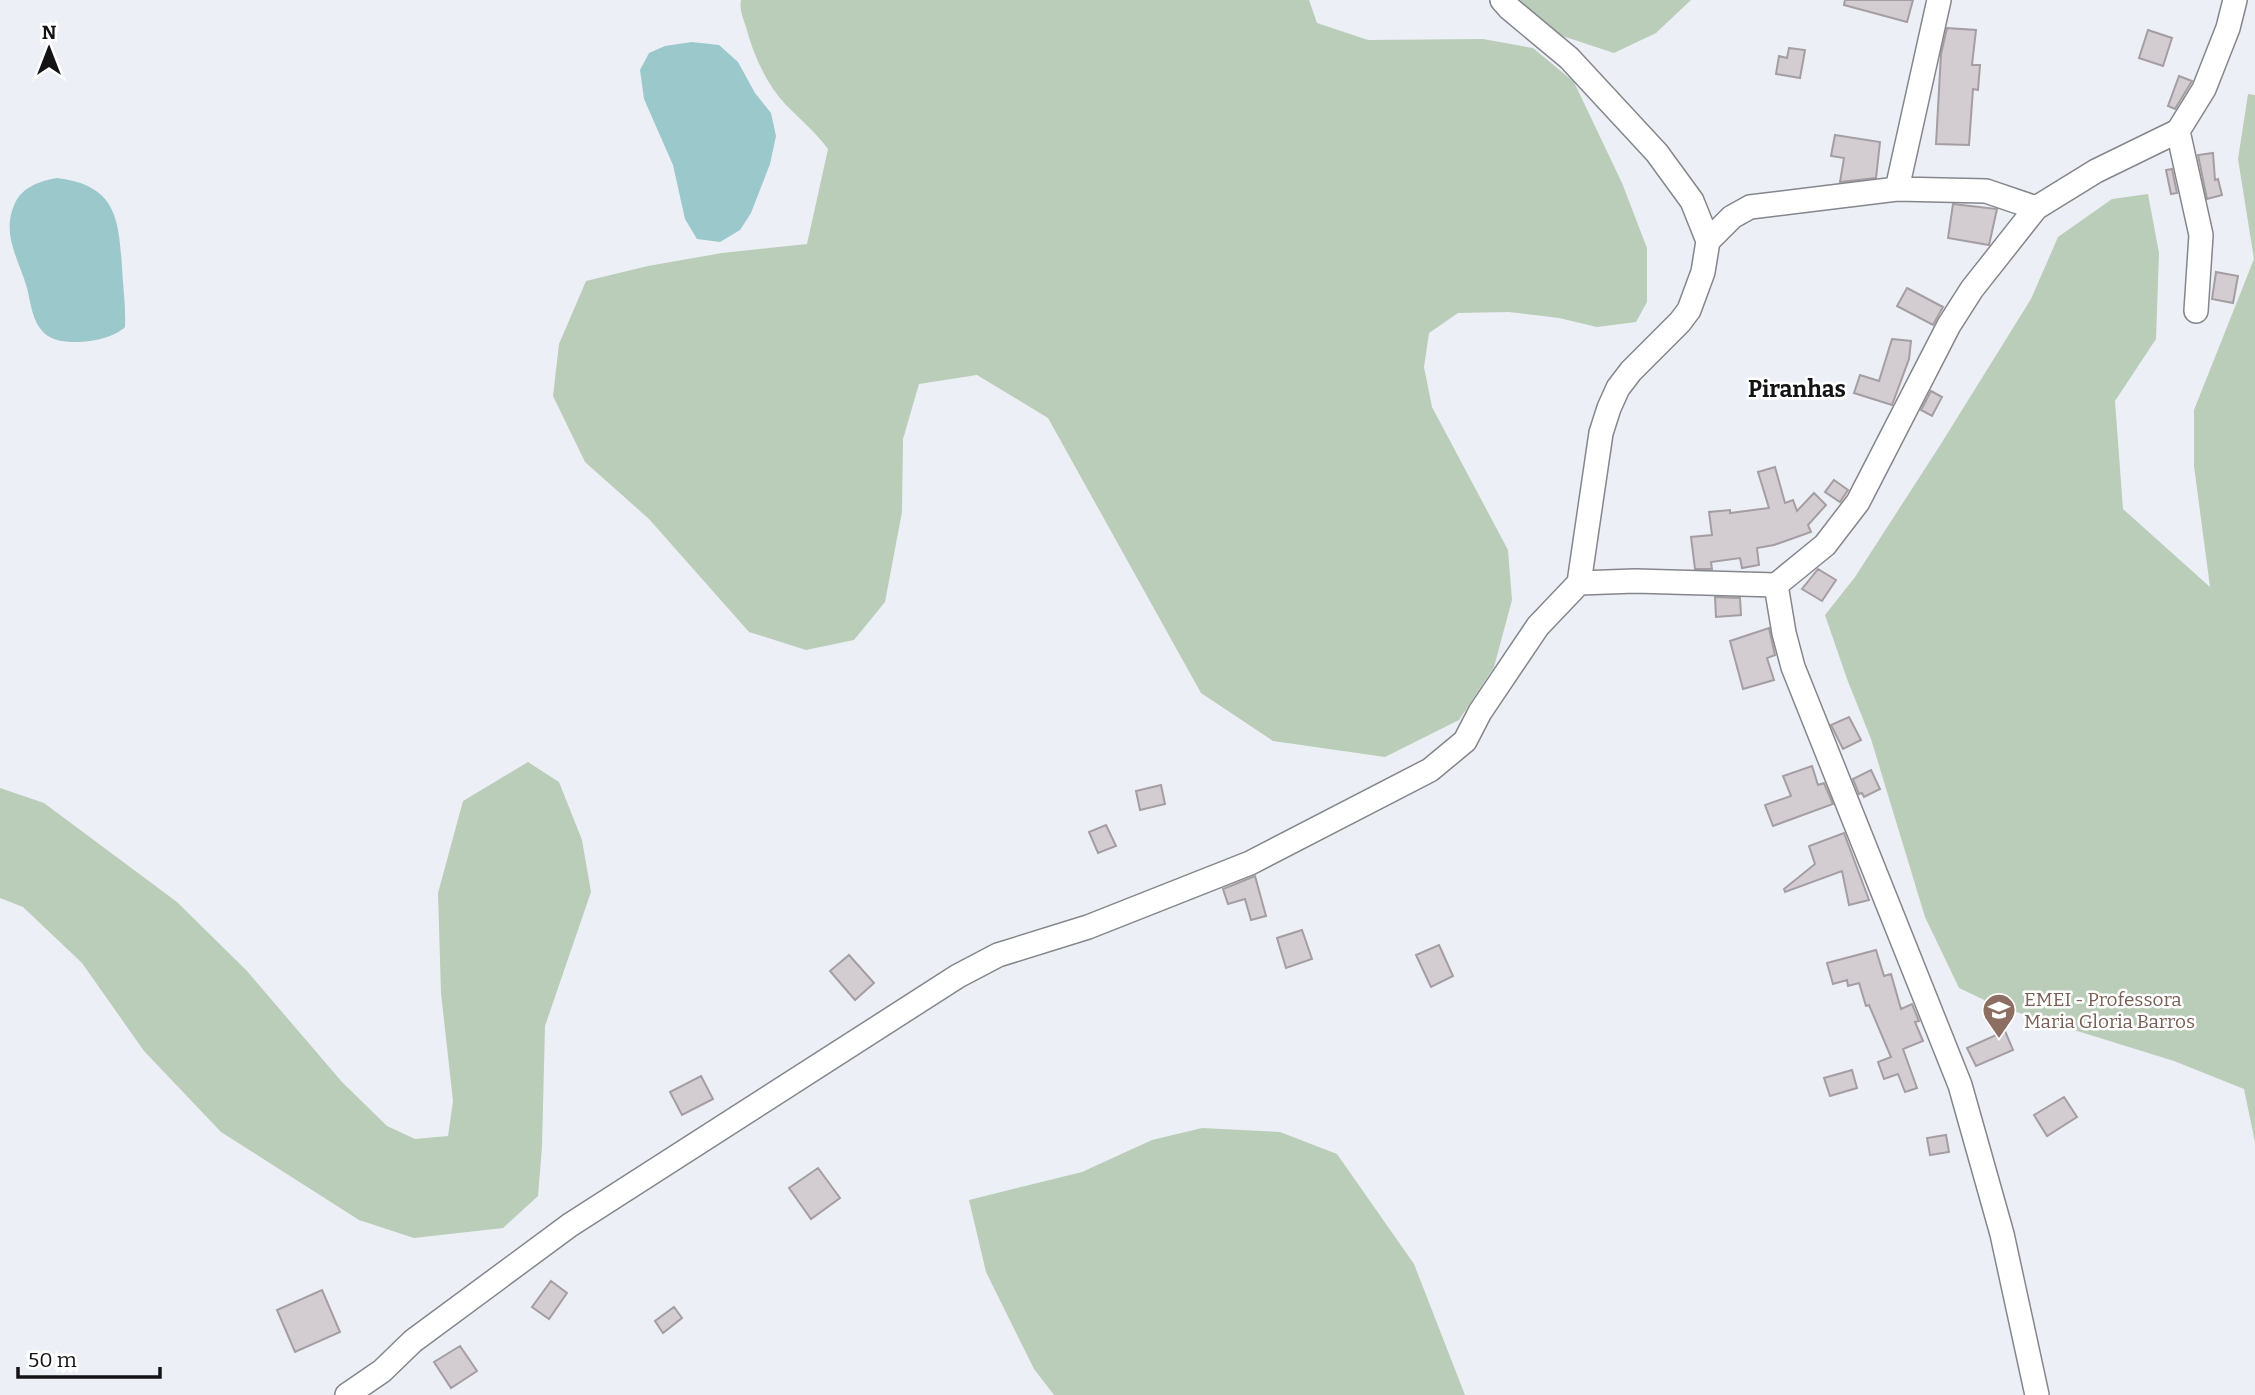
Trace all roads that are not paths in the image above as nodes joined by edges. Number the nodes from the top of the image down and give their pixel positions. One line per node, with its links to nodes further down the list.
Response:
1 (1502, 0): 7 (street)
2 (1939, 0): 5 (street)
3 (2235, 0): 4 (street)
4 (2178, 131): 6 (street); 8 (street)
5 (1896, 189): 6 (street); 7 (street)
6 (2036, 208): 10 (street)
7 (1708, 241): 9 (street)
8 (2196, 311)
9 (1578, 583): 10 (street); 11 (street)
10 (1776, 585): 12 (street)
11 (347, 1395)
12 (2037, 1395)

